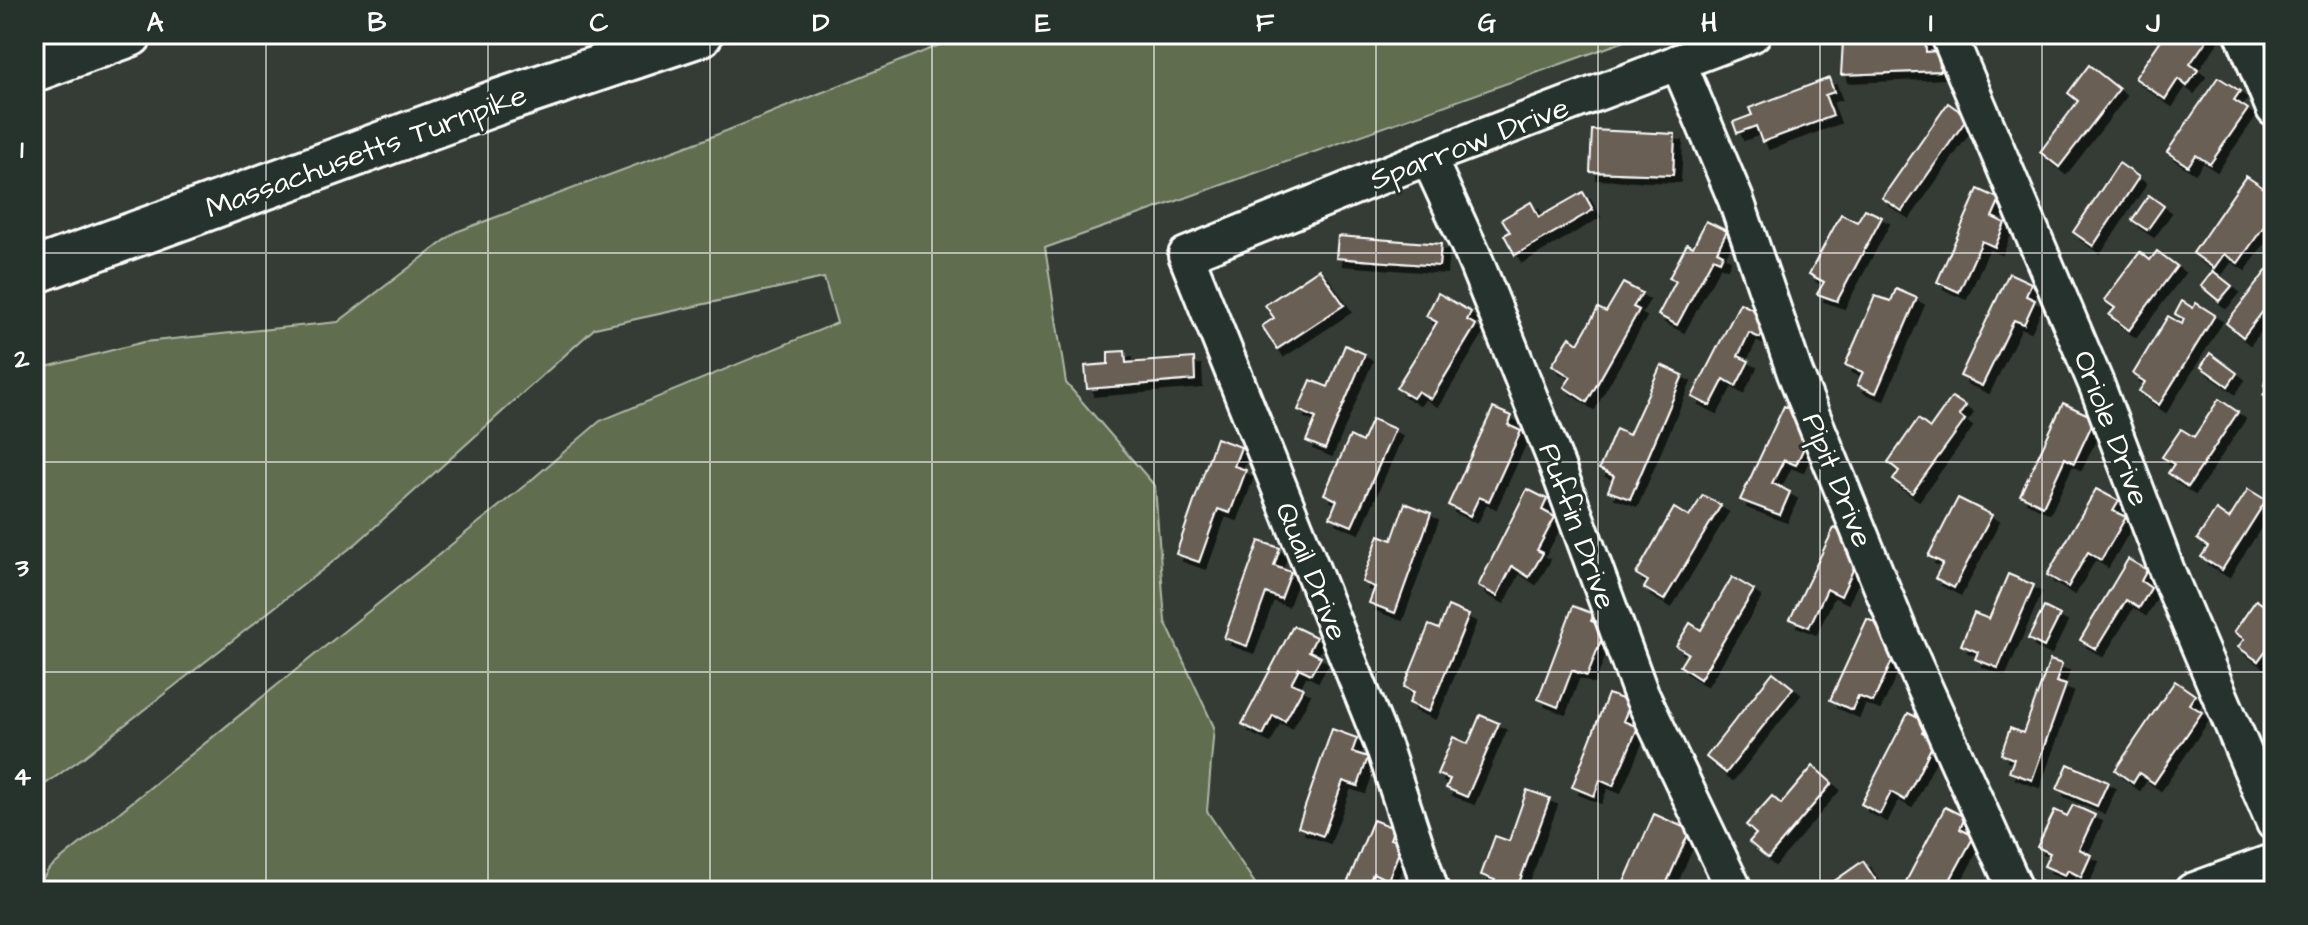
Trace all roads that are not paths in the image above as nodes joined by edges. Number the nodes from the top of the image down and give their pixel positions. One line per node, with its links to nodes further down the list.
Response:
1 (130, 34): 7 (highway)
2 (700, 34): 11 (highway, Massachusetts Turnpike)
3 (1753, 34): 6 (street, Sparrow Drive)
4 (1948, 34): 12 (street, Oriole Drive)
5 (2243, 34): 8 (street)
6 (1678, 62): 9 (street, Sparrow Drive); 16 (street, Pipit Drive)
7 (34, 69)
8 (2274, 109)
9 (1428, 157): 10 (street, Sparrow Drive); 15 (street, Puffin Drive)
10 (1186, 255): 14 (street, Quail Drive)
11 (34, 271)
12 (2274, 823)
13 (2274, 861): 17 (street)
14 (1431, 891)
15 (1735, 891)
16 (2016, 891)
17 (2192, 891)

